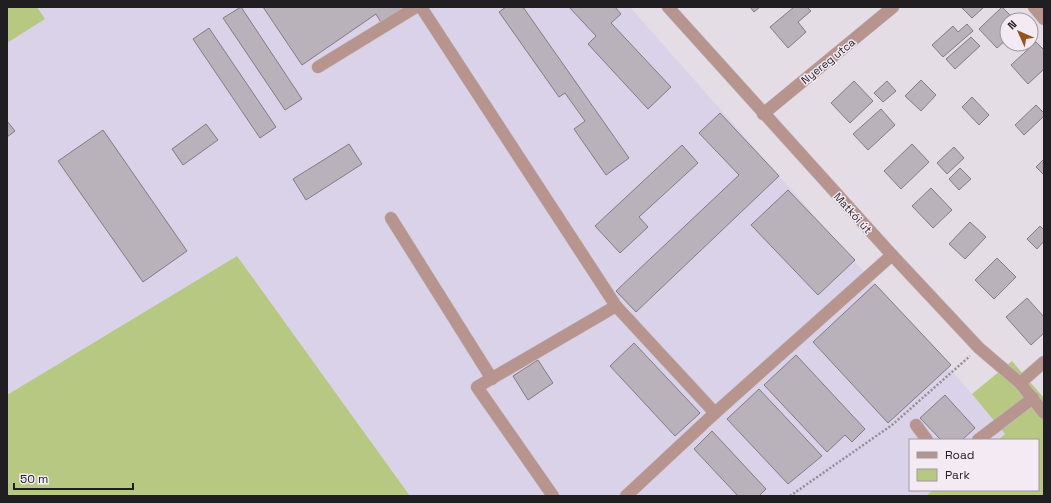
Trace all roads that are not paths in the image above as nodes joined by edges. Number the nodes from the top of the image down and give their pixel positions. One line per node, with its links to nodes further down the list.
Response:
1 (416, 7): 7 (street)
2 (421, 7): 11 (street)
3 (668, 7): 8 (street, Matkói út)
4 (893, 7): 8 (street, Nyereg utca)
5 (1034, 7): 6 (street)
6 (1044, 19)
7 (318, 68)
8 (763, 114): 10 (street, Matkói út)
9 (391, 218): 13 (street)
10 (892, 255): 14 (street, Matkói út); 17 (street)
11 (616, 306): 13 (street); 17 (street)
12 (1044, 362): 14 (street)
13 (492, 379): 21 (street)
14 (1020, 383): 15 (street, Matkói út)
15 (1033, 398): 16 (street, Matkói út); 20 (street)
16 (1044, 412)
17 (715, 413): 22 (street)
18 (916, 425): 19 (street)
19 (926, 439)
20 (979, 439)
21 (553, 496)
22 (626, 496)

